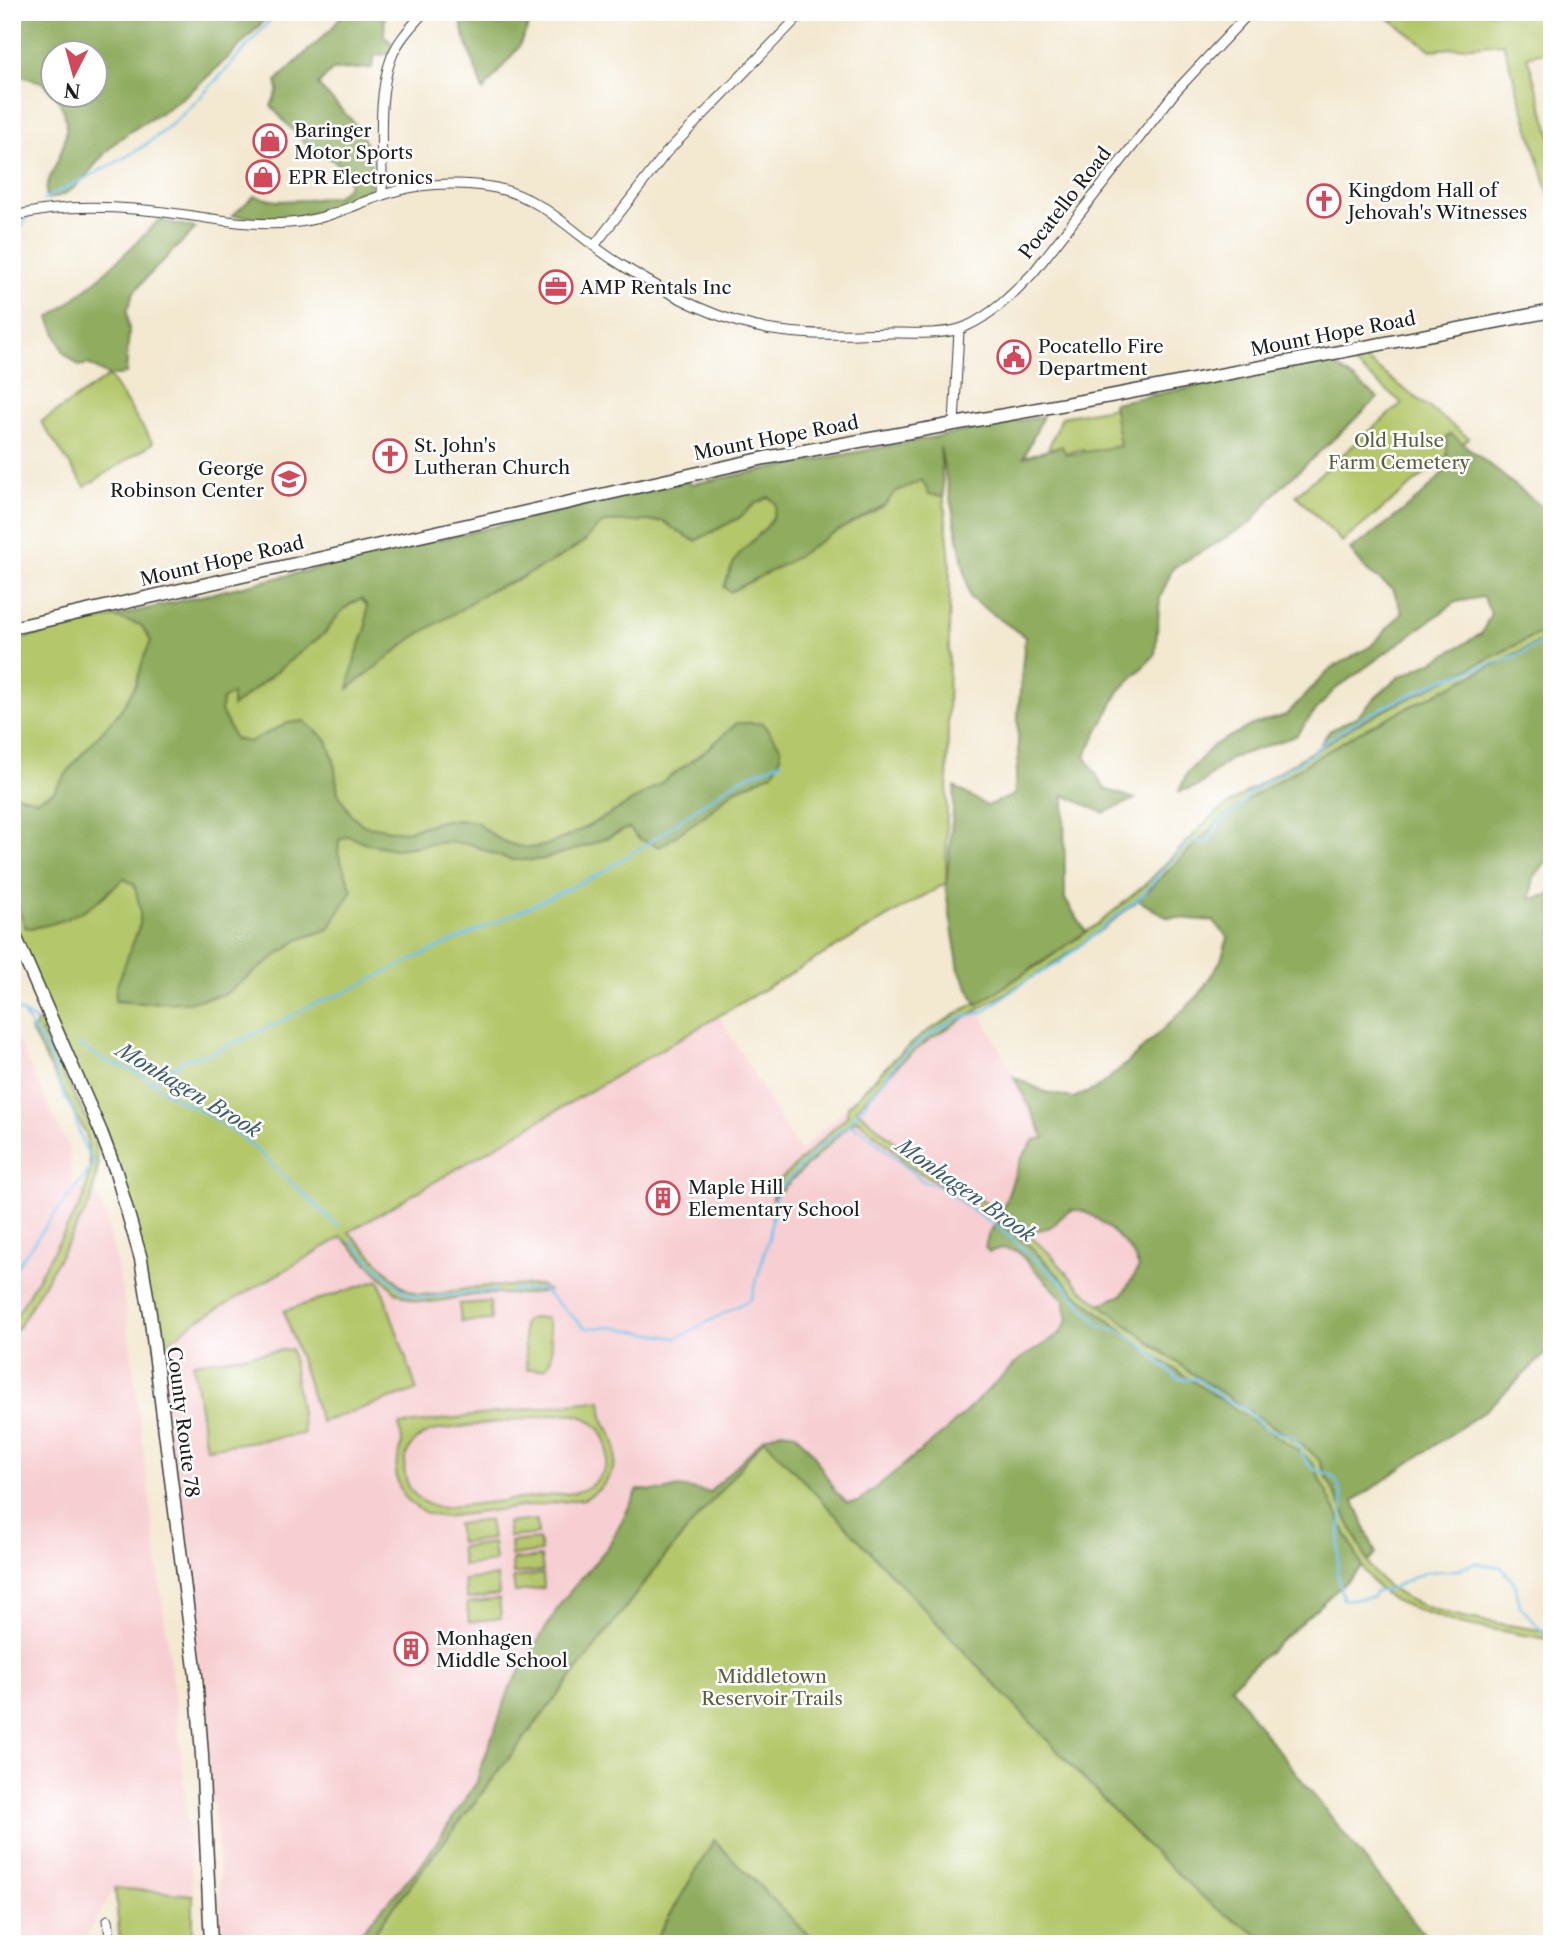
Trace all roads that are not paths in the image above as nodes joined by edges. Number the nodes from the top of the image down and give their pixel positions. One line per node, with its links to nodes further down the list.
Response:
1 (424, 12): 4 (street)
2 (803, 12): 6 (street)
3 (1250, 12): 8 (street, Pocatello Road)
4 (382, 195): 5 (street); 6 (street)
5 (12, 217)
6 (594, 246): 8 (street)
7 (1552, 311): 9 (street, Mount Hope Road)
8 (959, 330): 9 (street)
9 (954, 424): 10 (street, Mount Hope Road)
10 (12, 628)
11 (12, 929): 14 (street, County Route 78)
12 (108, 1920): 13 (street)
13 (111, 1944)
14 (212, 1944)

